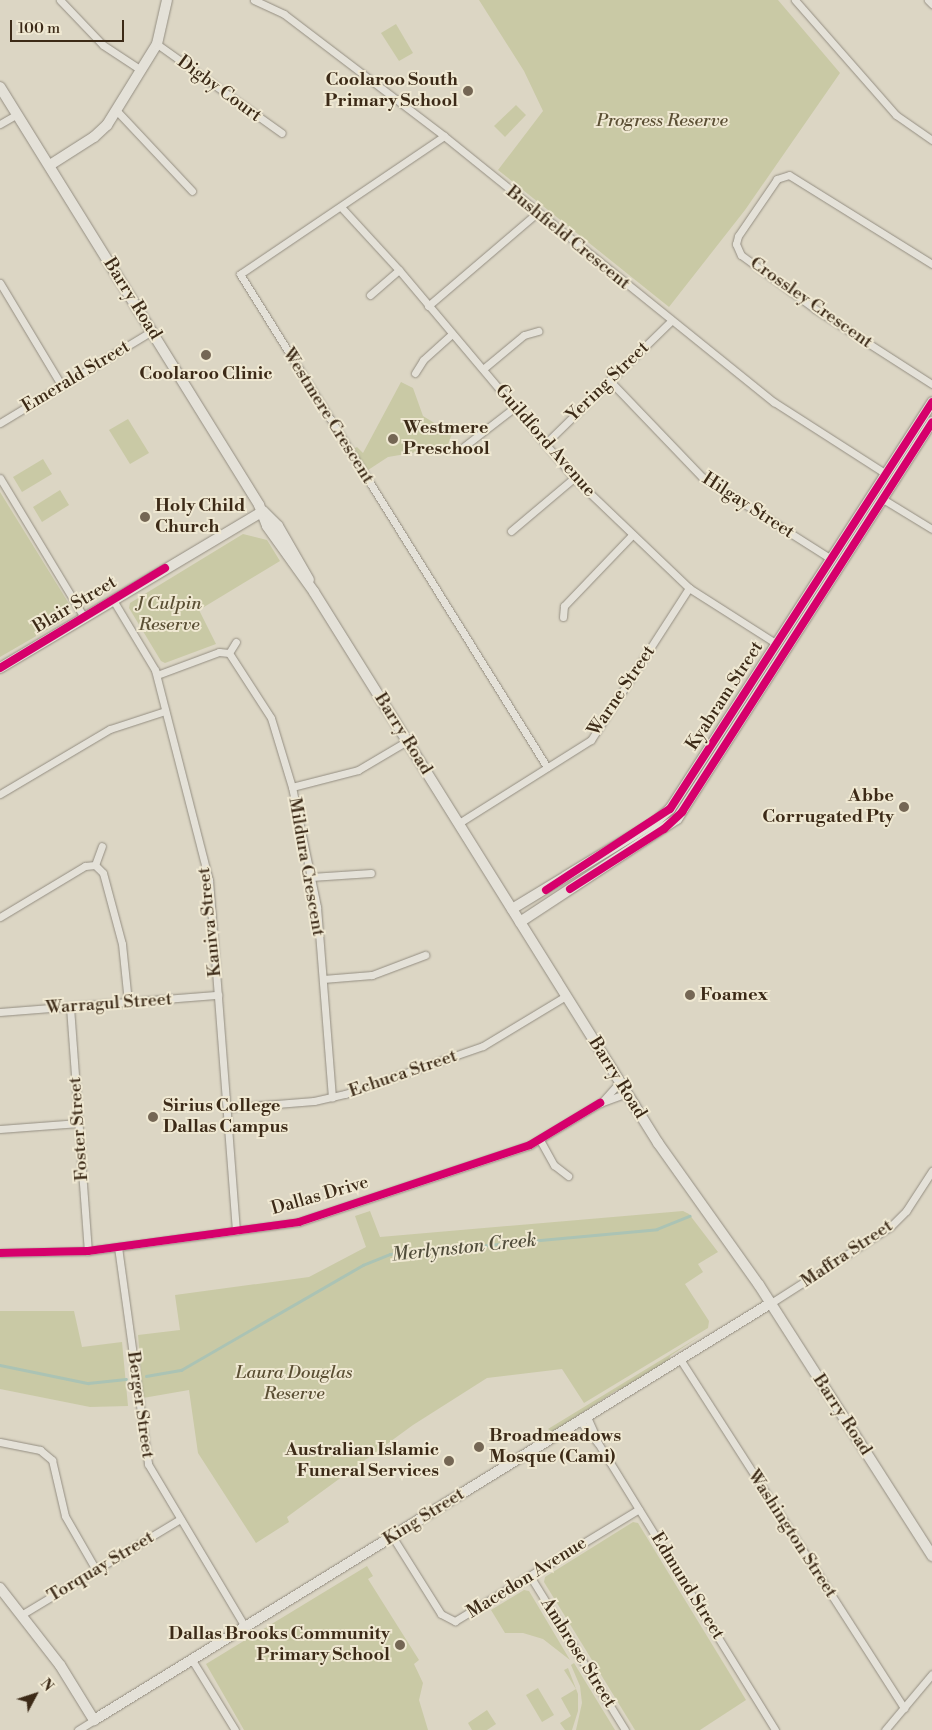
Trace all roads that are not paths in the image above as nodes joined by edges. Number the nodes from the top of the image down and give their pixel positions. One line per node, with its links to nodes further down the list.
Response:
1 (60, 0): 8 (street)
2 (167, 0): 7 (street)
3 (254, 0): 14 (street, Bushfield Crescent)
4 (795, 0): 15 (street)
5 (928, 0): 6 (street)
6 (932, 4)
7 (157, 44): 8 (street); 13 (street, Digby Court)
8 (141, 70): 10 (street)
9 (0, 87): 11 (street, Barry Road)
10 (116, 110): 16 (street); 17 (street)
11 (17, 114): 12 (street); 16 (street, Barry Road)
12 (0, 124)
13 (282, 134)
14 (444, 136): 18 (street, Westmere Crescent); 19 (street, Bushfield Crescent)
15 (932, 140)
16 (50, 166): 26 (street, Barry Road)
17 (192, 191)
18 (341, 207): 21 (street, Guildford Avenue); 63 (street, Westmere Crescent)
19 (537, 213): 24 (street); 25 (street, Bushfield Crescent)
20 (932, 264): 32 (street, Crossley Crescent)
21 (399, 270): 23 (street); 24 (street, Guildford Avenue)
22 (0, 283): 33 (street)
23 (370, 295)
24 (428, 306): 28 (street, Guildford Avenue)
25 (671, 321): 31 (street, Yering Street); 41 (street, Bushfield Crescent)
26 (152, 331): 33 (street, Emerald Street); 46 (street, Barry Road)
27 (538, 331): 29 (street)
28 (452, 334): 29 (street, Guildford Avenue); 30 (street)
29 (483, 369): 35 (street, Guildford Avenue)
30 (415, 373)
31 (609, 380): 39 (street, Yering Street); 50 (street, Hilgay Street)
32 (932, 384)
33 (62, 386): 37 (street, Emerald Street)
34 (932, 402): 41 (street, Kyabram Street)
35 (515, 407): 39 (street, Guildford Avenue); 40 (street)
36 (932, 422): 38 (street, Kyabram Street)
37 (0, 423)
38 (924, 434): 41 (street, Kyabram Street); 44 (street, Kyabram Street)
39 (546, 443): 43 (street, Guildford Avenue)
40 (462, 448)
41 (886, 474): 44 (street); 50 (street, Kyabram Street)
42 (0, 478): 53 (street)
43 (574, 478): 48 (street); 49 (street, Guildford Avenue)
44 (892, 484): 45 (street, Kyabram Street)
45 (883, 499): 47 (street); 57 (street, Kyabram Street)
46 (263, 510): 52 (street, Blair Street); 62 (street, Barry Road)
47 (932, 529)
48 (511, 532)
49 (632, 535): 51 (street, Guildford Avenue); 54 (street)
50 (831, 559): 56 (street, Kyabram Street)
51 (689, 588): 56 (street, Guildford Avenue); 63 (street, Warne Street)
52 (113, 600): 53 (street, Blair Street); 60 (street, Kaniva Street)
53 (84, 617): 59 (street, Blair Street)
54 (563, 617)
55 (236, 642): 58 (street)
56 (777, 644): 57 (street, Kyabram Street); 64 (street, Kyabram Street)
57 (786, 650): 66 (street, Kyabram Street)
58 (229, 653): 60 (street); 65 (street, Mildura Crescent)
59 (0, 668)
60 (157, 675): 61 (street, Kaniva Street)
61 (165, 711): 67 (street); 78 (street, Kaniva Street)
62 (407, 741): 65 (street); 68 (street, Barry Road)
63 (547, 767): 68 (street, Warne Street)
64 (685, 786): 66 (street); 73 (street, Kyabram Street)
65 (292, 787): 72 (street, Mildura Crescent)
66 (695, 792): 75 (street, Kyabram Street)
67 (0, 794)
68 (459, 823): 73 (street, Barry Road)
69 (102, 846): 70 (street)
70 (95, 865): 74 (street); 80 (street)
71 (371, 873): 72 (street)
72 (311, 877): 77 (street, Mildura Crescent)
73 (512, 909): 75 (street, Barry Road)
74 (0, 917)
75 (520, 922): 79 (street, Barry Road)
76 (424, 955): 77 (street)
77 (323, 979): 85 (street, Mildura Crescent)
78 (218, 996): 80 (street, Warragul Street); 87 (street, Kaniva Street)
79 (566, 996): 83 (street, Barry Road); 85 (street, Echuca Street)
80 (128, 1002): 81 (street, Warragul Street)
81 (70, 1007): 82 (street, Warragul Street); 88 (street, Foster Street)
82 (0, 1012)
83 (620, 1082): 84 (street, Barry Road); 86 (street, Dallas Drive)
84 (627, 1094): 86 (street, Dallas Drive); 97 (street, Barry Road)
85 (332, 1098): 87 (street, Echuca Street)
86 (600, 1103): 90 (street, Dallas Drive)
87 (227, 1108): 93 (street, Kaniva Street)
88 (79, 1123): 89 (street); 95 (street, Foster Street)
89 (0, 1129)
90 (540, 1140): 92 (street); 93 (street, Dallas Drive)
91 (932, 1171): 97 (street, Maffra Street)
92 (568, 1176)
93 (236, 1231): 94 (street, Dallas Drive)
94 (118, 1247): 95 (street, Dallas Drive); 102 (street, Berger Street)
95 (88, 1251): 96 (street, Dallas Drive)
96 (0, 1253)
97 (771, 1303): 98 (street, King Street); 104 (street, Barry Road)
98 (680, 1359): 99 (street, King Street); 112 (street, Washington Street)
99 (583, 1419): 101 (street, Edmund Street); 103 (street, King Street)
100 (0, 1442): 105 (street)
101 (639, 1509): 106 (street, Macedon Avenue); 117 (street, Edmund Street)
102 (180, 1519): 105 (street, Torquay Street); 109 (street, Berger Street)
103 (392, 1536): 106 (street, Macedon Avenue); 109 (street, King Street)
104 (932, 1556)
105 (96, 1570): 108 (street, Torquay Street)
106 (530, 1576): 116 (street, Ambrose Street)
107 (0, 1588): 108 (street)
108 (21, 1615): 113 (street)
109 (245, 1627): 110 (street, King Street)
110 (192, 1660): 113 (street, King Street); 115 (street)
111 (932, 1674): 112 (street)
112 (904, 1708): 118 (street)
113 (94, 1720): 114 (street, King Street)
114 (78, 1730)
115 (235, 1730)
116 (625, 1730)
117 (775, 1730)
118 (885, 1730)

